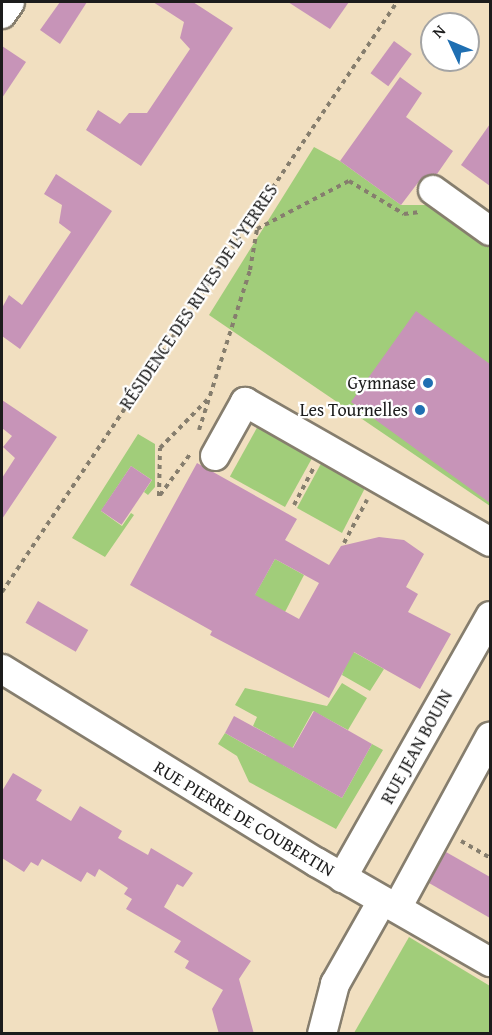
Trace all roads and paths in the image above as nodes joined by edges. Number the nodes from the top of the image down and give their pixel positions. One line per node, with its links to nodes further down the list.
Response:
1 (10, 2): 3 (street)
2 (397, 2): 13 (path, RÉSIDENCE DES RIVES DE L'YERRES)
3 (2, 14)
4 (441, 196): 5 (street); 6 (path)
5 (490, 231)
6 (209, 399): 8 (path); 8 (path)
7 (324, 447): 8 (street); 9 (street); 10 (path)
8 (204, 454)
9 (379, 478): 11 (street); 12 (path)
10 (294, 505)
11 (490, 542)
12 (344, 543)
13 (2, 592)
14 (490, 616): 19 (street, RUE JEAN BOUIN)
15 (2, 669): 19 (street, RUE PIERRE DE COUBERTIN)
16 (490, 737): 17 (street)
17 (439, 829): 18 (path); 20 (street)
18 (490, 858)
19 (342, 878): 20 (street, RUE PIERRE DE COUBERTIN)
20 (389, 904): 21 (street, RUE PIERRE DE COUBERTIN); 22 (street)
21 (490, 962)
22 (322, 1034)

